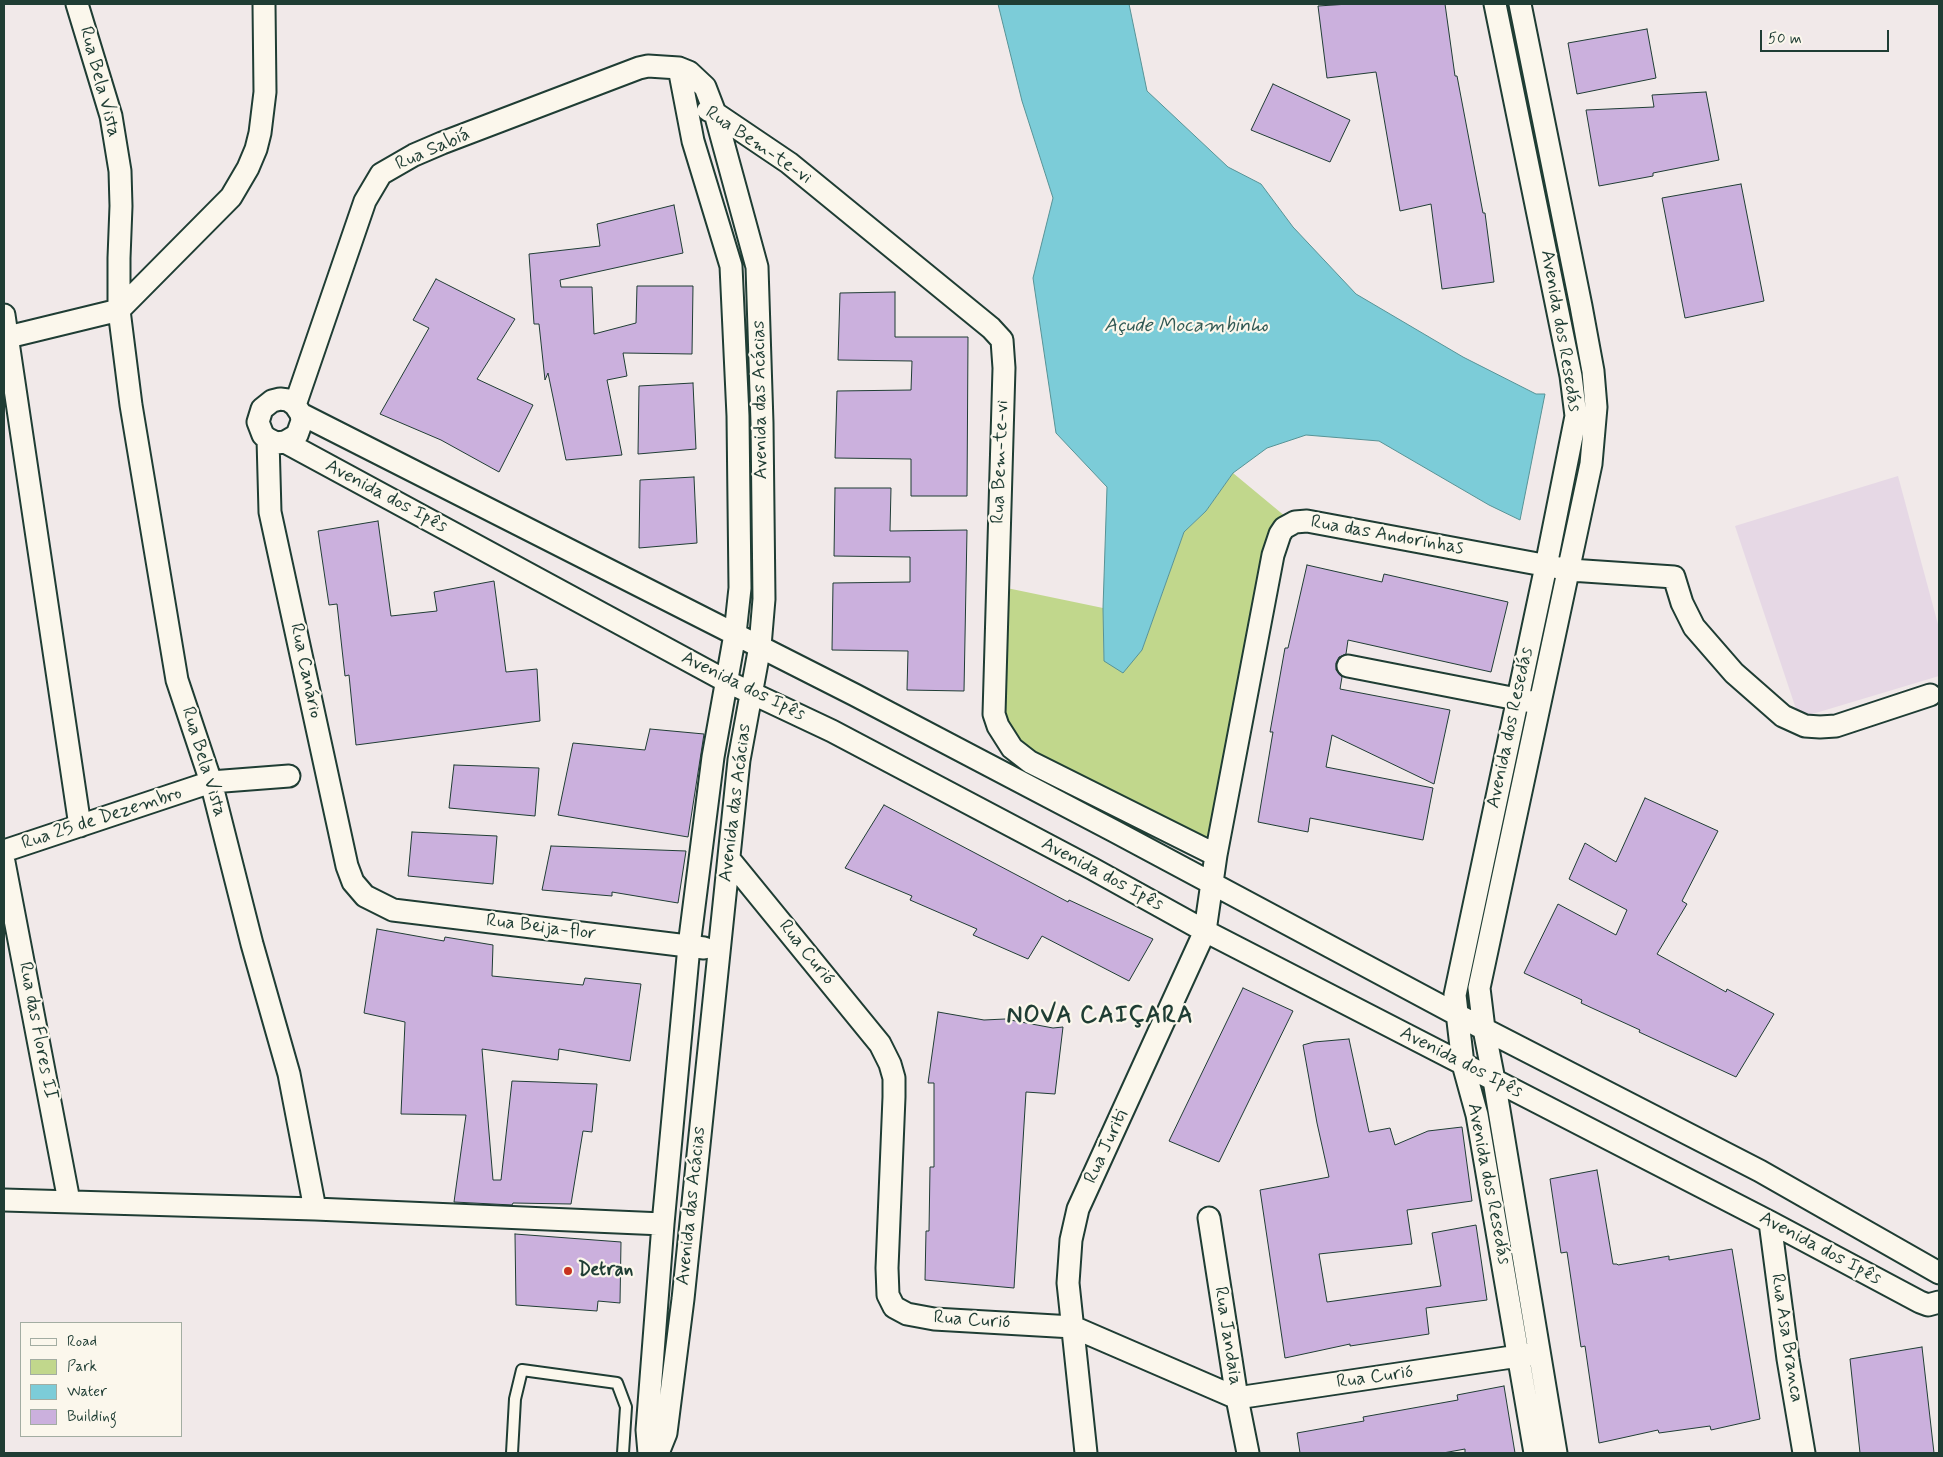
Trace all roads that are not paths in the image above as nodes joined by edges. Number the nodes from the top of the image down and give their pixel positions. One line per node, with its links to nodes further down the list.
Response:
1 (77, 4): 8 (street, Rua Bela Vista)
2 (264, 4): 8 (street)
3 (1495, 4): 13 (street, Avenida dos Resedás)
4 (1520, 4): 14 (street, Avenida dos Resedás)
5 (679, 68): 6 (street, Avenida das Acácias); 7 (street, Avenida das Acácias); 11 (street, Rua Sabiá)
6 (715, 113): 7 (street, Rua Bem-te-vi); 16 (street, Avenida das Acácias); 27 (street, Rua Bem-te-vi)
7 (687, 114): 15 (street, Avenida das Acácias)
8 (119, 310): 10 (street); 24 (street, Rua Bela Vista)
9 (4, 315): 10 (street)
10 (6, 338): 25 (street)
11 (298, 409): 12 (street, Rua Sabiá); 12 (street, Avenida dos Ipês); 15 (street, Avenida dos Ipês)
12 (276, 441): 18 (street, Avenida dos Ipês); 31 (street, Rua Canário)
13 (1546, 566): 14 (street, Rua das Andorinhas); 21 (street, Avenida dos Resedás); 27 (street, Rua das Andorinhas)
14 (1570, 570): 20 (street, Rua das Andorinhas); 22 (street, Avenida dos Resedás)
15 (735, 634): 16 (street, Avenida dos Ipês); 18 (street, Avenida das Acácias)
16 (760, 646): 19 (street, Avenida das Acácias); 30 (street, Avenida dos Ipês)
17 (1348, 666): 21 (street)
18 (726, 681): 19 (street, Avenida dos Ipês); 33 (street, Avenida das Acácias)
19 (752, 692): 28 (street, Avenida das Acácias); 32 (street, Avenida dos Ipês)
20 (1930, 695)
21 (1518, 700): 22 (street); 35 (street, Avenida dos Resedás)
22 (1541, 704): 36 (street, Avenida dos Resedás)
23 (289, 776): 24 (street, Rua 25 de Dezembro)
24 (211, 782): 25 (street, Rua 25 de Dezembro); 41 (street, Rua Bela Vista)
25 (80, 826): 26 (street, Rua 25 de Dezembro)
26 (4, 851)
27 (1216, 855): 30 (street, Rua Juriti)
28 (729, 858): 34 (street, Avenida das Acácias); 47 (street, Rua Curió)
29 (4, 862): 40 (street, Rua das Flores II)
30 (1213, 885): 32 (street, Rua Juriti); 35 (street, Avenida dos Ipês)
31 (365, 896): 33 (street, Rua Beija-flor)
32 (1205, 931): 37 (street, Avenida dos Ipês); 47 (street, Rua Juriti)
33 (689, 946): 34 (street, Rua Beija-flor); 44 (street, Avenida das Acácias)
34 (719, 949): 53 (street, Avenida das Acácias)
35 (1457, 1013): 36 (street, Avenida dos Ipês); 37 (street, Avenida dos Resedás)
36 (1484, 1029): 38 (street, Avenida dos Resedás); 45 (street, Avenida dos Ipês)
37 (1463, 1064): 38 (street, Avenida dos Ipês); 48 (street, Avenida dos Resedás)
38 (1494, 1080): 43 (street, Avenida dos Ipês); 48 (street, Avenida dos Resedás)
39 (4, 1200): 40 (street)
40 (69, 1201): 41 (street)
41 (315, 1209): 44 (street)
42 (1209, 1218): 49 (street, Rua Jandaia)
43 (1770, 1222): 46 (street, Avenida dos Ipês); 58 (street, Rua Asa Branca)
44 (663, 1224): 52 (street, Avenida das Acácias)
45 (1939, 1273)
46 (1939, 1302)
47 (1073, 1326): 49 (street, Rua Curió); 54 (street, Rua Juriti)
48 (1530, 1355): 49 (street, Rua Curió); 56 (street, Avenida dos Resedás); 57 (street, Avenida dos Resedás)
49 (1237, 1398): 55 (street, Rua Jandaia)
50 (512, 1453): 51 (lane)
51 (623, 1453)
52 (649, 1453)
53 (658, 1453)
54 (1086, 1453)
55 (1248, 1453)
56 (1535, 1453)
57 (1556, 1453)
58 (1804, 1453)

